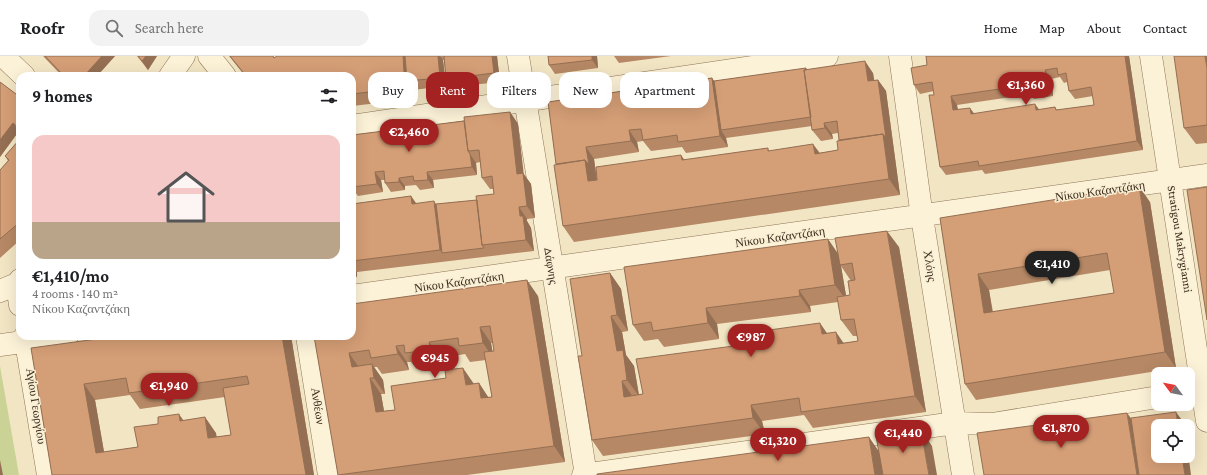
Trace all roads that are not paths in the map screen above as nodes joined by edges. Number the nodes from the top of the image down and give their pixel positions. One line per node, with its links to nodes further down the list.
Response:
1 (3, 56): 8 (street)
2 (184, 56): 9 (street)
3 (209, 56): 10 (street)
4 (518, 56): 11 (street, Δάφνης)
5 (827, 56): 12 (street)
6 (900, 56): 18 (street, Χλόης)
7 (1151, 56): 17 (street, Stratigou Makrygianni)
8 (20, 72)
9 (173, 72)
10 (222, 72)
11 (520, 72)
12 (551, 97)
13 (487, 106): 15 (street)
14 (525, 108): 19 (street, Δάφνης)
15 (356, 125)
16 (1207, 175): 17 (street, Νίκου Καζαντζάκη)
17 (1171, 180): 18 (street, Νίκου Καζαντζάκη); 27 (street, Stratigou Makrygianni)
18 (922, 217): 19 (street, Νίκου Καζαντζάκη); 30 (street, Χλόης)
19 (552, 269): 22 (street, Νίκου Καζαντζάκη); 34 (street, Δάφνης)
20 (12, 285): 21 (street)
21 (16, 295)
22 (356, 295)
23 (21, 340): 26 (street)
24 (25, 340): 31 (street, Αγίου Γεωργίου)
25 (308, 340): 32 (street, Ανθέων)
26 (0, 345)
27 (1199, 390): 29 (street, Stratigou Makrygianni)
28 (1151, 398): 30 (street)
29 (1207, 421)
30 (955, 423): 34 (street); 35 (street, Χλόης)
31 (48, 475)
32 (329, 475)
33 (582, 475): 34 (street)
34 (586, 475)
35 (963, 475)

